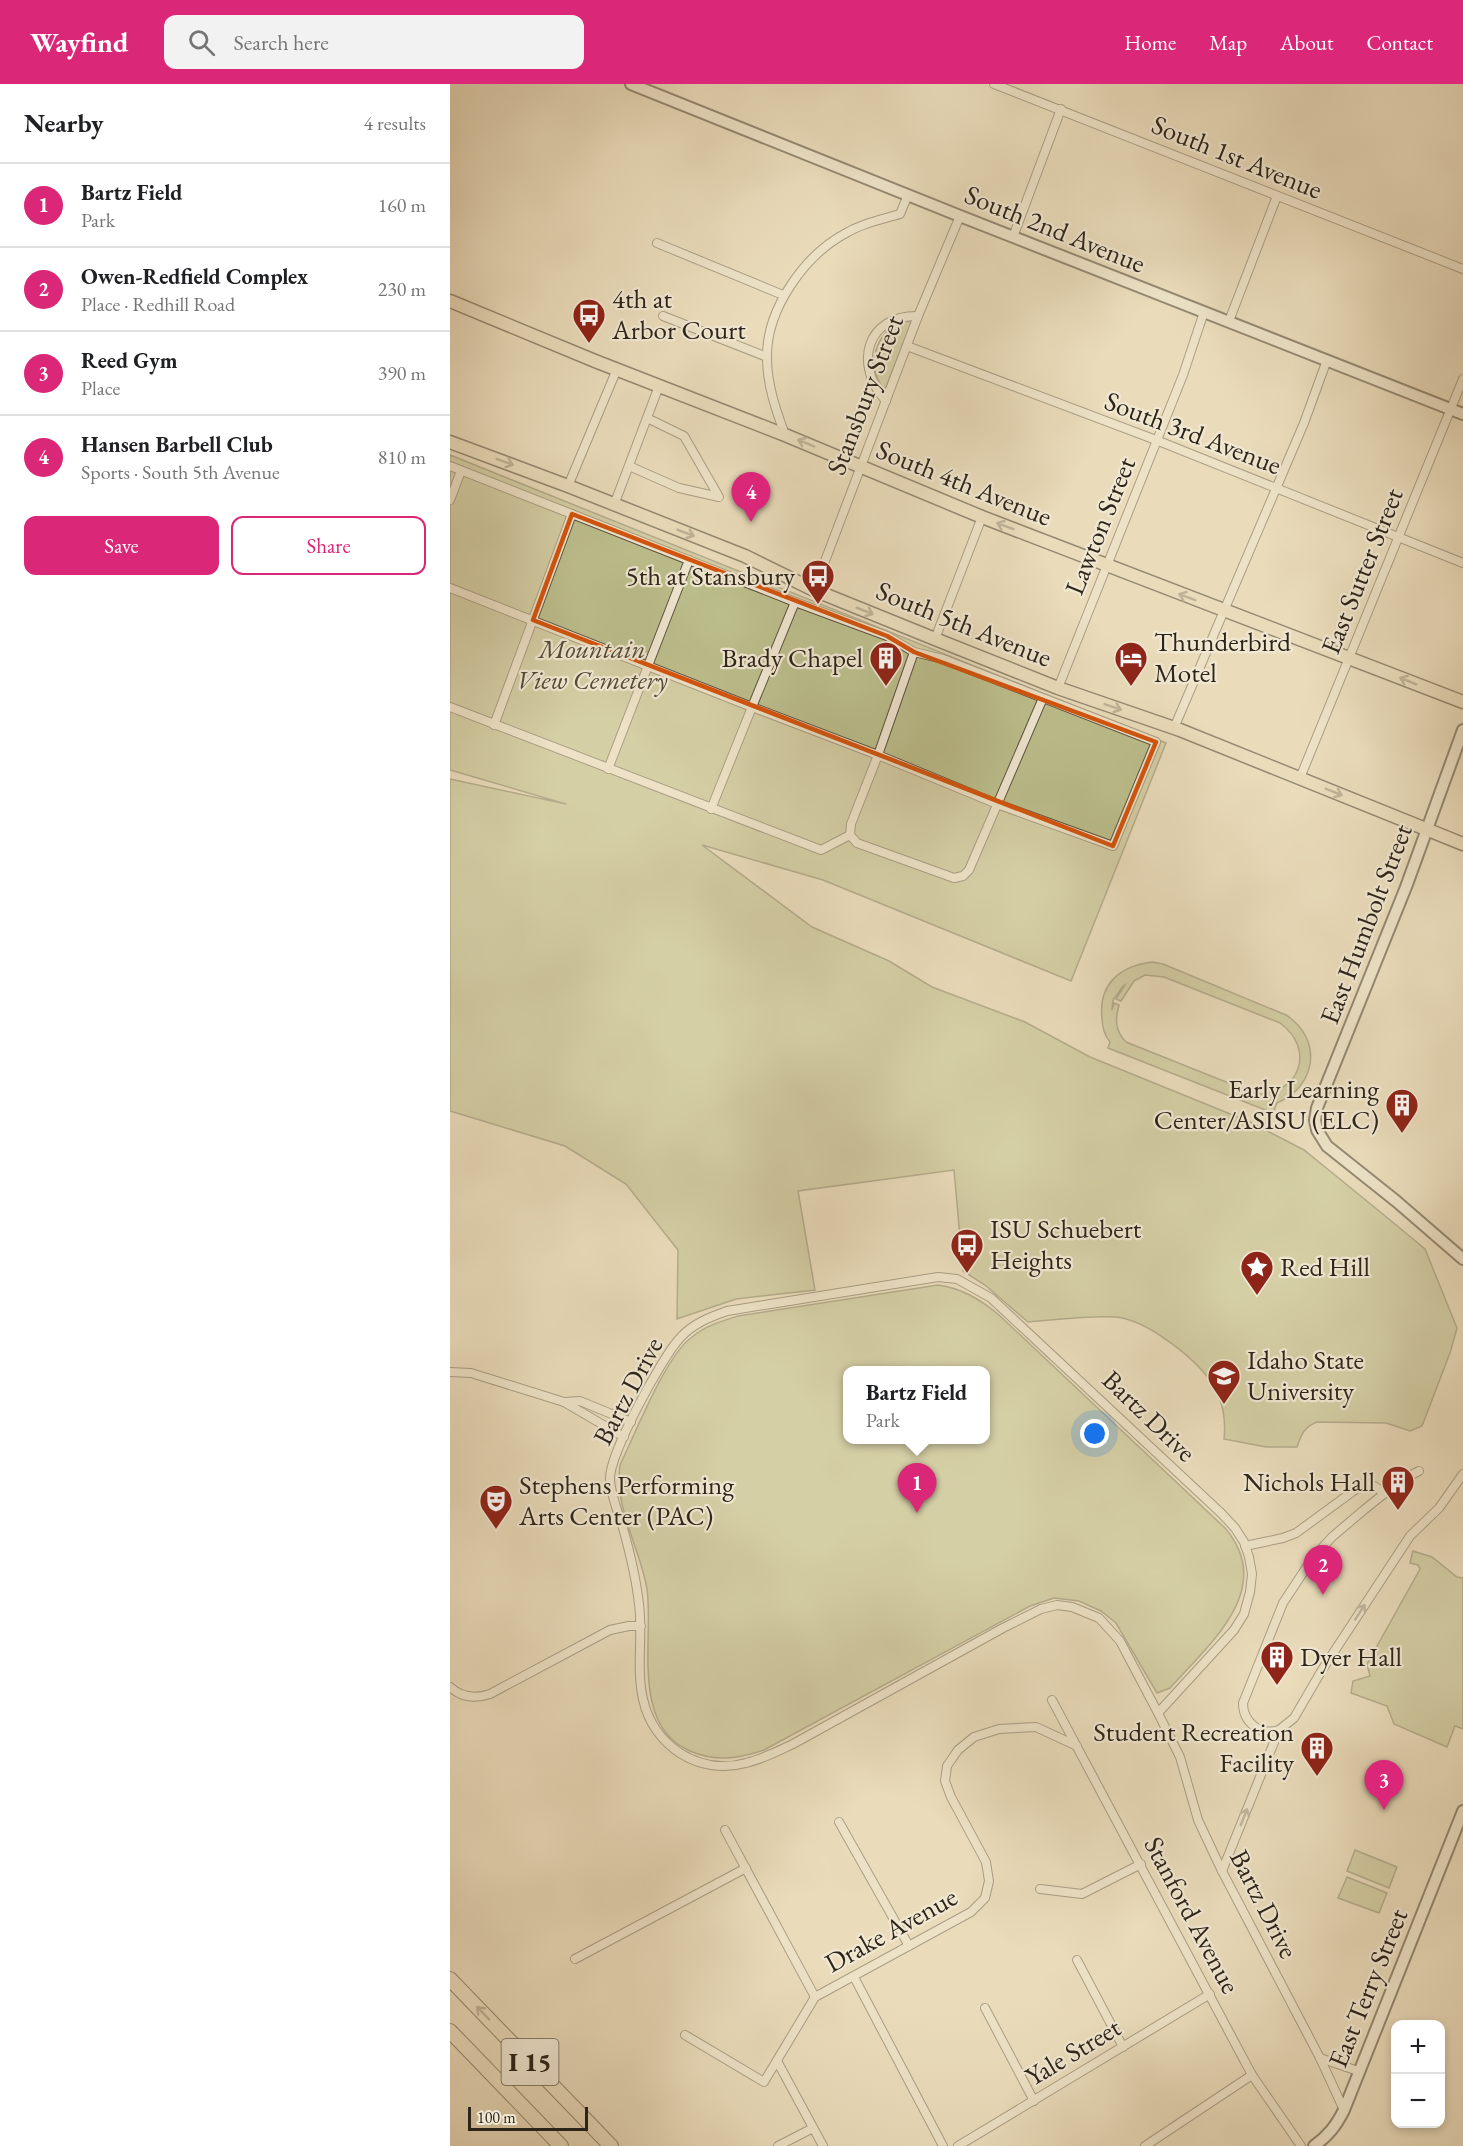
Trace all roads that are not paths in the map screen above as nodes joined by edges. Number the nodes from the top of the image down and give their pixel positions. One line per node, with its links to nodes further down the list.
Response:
1 (631, 84): 4 (street, South 2nd Avenue)
2 (994, 84): 3 (street, South 1st Avenue)
3 (1061, 109): 5 (street, South 1st Avenue); 7 (street)
4 (908, 195): 6 (street, South 2nd Avenue); 10 (street)
5 (1277, 196): 9 (street, South 1st Avenue); 15 (street)
6 (960, 216): 7 (street, South 2nd Avenue); 14 (street, Stansbury Street)
7 (1013, 237): 12 (street, South 2nd Avenue)
8 (657, 243): 10 (street)
9 (1463, 269)
10 (783, 295): 17 (street)
11 (450, 301): 19 (main road, South 4th Avenue)
12 (1204, 312): 15 (street, South 2nd Avenue); 27 (street, Lawton Street)
13 (663, 316): 17 (street)
14 (918, 316): 16 (street, Stansbury Street); 22 (street)
15 (1229, 321): 18 (street, South 2nd Avenue)
16 (907, 346): 22 (street, Stansbury Street); 27 (street, South 3rd Avenue)
17 (767, 357): 26 (street)
18 (1327, 360): 23 (street, South 2nd Avenue); 34 (street)
19 (617, 369): 21 (main road, South 4th Avenue); 33 (street)
20 (1463, 379): 23 (street, East Sutter Street)
21 (659, 386): 25 (street); 26 (main road, South 4th Avenue)
22 (886, 401): 31 (street, Stansbury Street)
23 (1451, 409): 24 (street, South 2nd Avenue); 39 (street, East Sutter Street)
24 (1463, 414)
25 (647, 418): 30 (street); 30 (street)
26 (785, 435): 31 (main road, South 4th Avenue, one-way to 26)
27 (1156, 440): 34 (street, South 3rd Avenue); 42 (street, Lawton Street)
28 (450, 442): 33 (main road, South 5th Avenue, one-way to 33)
29 (450, 466): 32 (street)
30 (629, 466): 36 (street)
31 (860, 466): 38 (main road, South 4th Avenue); 44 (street, Stansbury Street)
32 (461, 471): 35 (street); 37 (street)
33 (568, 486): 36 (main road, South 5th Avenue)
34 (1277, 488): 39 (street, South 3rd Avenue); 46 (street)
35 (450, 500)
36 (614, 505): 44 (main road, South 5th Avenue, one-way to 44)
37 (573, 514): 40 (street); 47 (street)
38 (982, 518): 42 (main road, South 4th Avenue, one-way to 38); 48 (street)
39 (1398, 537): 41 (street, South 3rd Avenue); 50 (street, East Sutter Street)
40 (689, 560): 45 (street); 51 (street)
41 (1463, 563)
42 (1106, 566): 46 (main road, South 4th Avenue, one-way to 42); 52 (street, Lawton Street)
43 (450, 588): 47 (street)
44 (814, 591): 48 (main road, South 5th Avenue, one-way to 48)
45 (795, 602): 49 (street); 55 (street)
46 (1224, 611): 50 (main road, South 4th Avenue); 58 (street)
47 (533, 620): 51 (street); 57 (street)
48 (935, 639): 52 (main road, South 5th Avenue)
49 (914, 652): 53 (street); 60 (street)
50 (1349, 657): 54 (main road, South 4th Avenue, one-way to 50); 62 (street, East Sutter Street)
51 (648, 666): 55 (street); 61 (street)
52 (1058, 688): 58 (main road, South 5th Avenue, one-way to 58)
53 (1043, 698): 63 (street); 63 (street)
54 (1463, 702)
55 (752, 706): 60 (street); 64 (street)
56 (450, 707): 57 (street)
57 (494, 725): 61 (street)
58 (1174, 728): 62 (main road, South 5th Avenue)
59 (1463, 730): 65 (street, East Humbolt Street)
60 (878, 755): 63 (street); 66 (street)
61 (608, 769): 64 (street)
62 (1300, 778): 65 (main road, South 5th Avenue, one-way to 65)
63 (997, 804): 66 (street)
64 (711, 809): 66 (street)
65 (1427, 830): 67 (main road, South 5th Avenue); 68 (street, East Humbolt Street)
66 (850, 835)
67 (1463, 844)
68 (1463, 1259)
69 (450, 1372): 70 (street)
70 (564, 1402): 71 (street); 72 (street)
71 (631, 1422): 72 (street, Bartz Drive); 76 (street, Bartz Drive)
72 (624, 1437): 77 (street, Bartz Drive)
73 (1419, 1472): 75 (street)
74 (1463, 1474): 81 (street, one-way to 74)
75 (1384, 1494): 76 (street); 81 (street)
76 (1245, 1546): 80 (street, Bartz Drive)
77 (641, 1626): 78 (street); 80 (street, Bartz Drive)
78 (450, 1687)
79 (1052, 1700): 82 (street, Stanford Avenue)
80 (1158, 1713): 89 (street, Bartz Drive)
81 (1279, 1730): 89 (street, one-way to 81)
82 (1077, 1746): 87 (street, Stanford Avenue); 91 (street, Drake Avenue)
83 (1463, 1811): 86 (street, East Terry Street)
84 (839, 1822): 91 (street)
85 (725, 1830): 88 (street)
86 (1458, 1840): 104 (street, East Terry Street)
87 (1141, 1864): 90 (street); 96 (street, Stanford Avenue)
88 (746, 1868): 92 (street); 97 (street)
89 (1222, 1871): 102 (street, Bartz Drive)
90 (1040, 1889)
91 (909, 1946): 94 (street, Drake Avenue)
92 (575, 1959)
93 (1077, 1960): 101 (street)
94 (854, 1977): 97 (street, Drake Avenue); 113 (street)
95 (450, 1979): 110 (highway, I 15, one-way to 95)
96 (1210, 1994): 101 (street, Yale Street); 105 (street, Stanford Avenue)
97 (816, 1997): 103 (street, Drake Avenue)
98 (985, 2008): 106 (street)
99 (450, 2031): 109 (highway, I 15)
100 (686, 2035): 103 (street, Drake Avenue)
101 (1123, 2047): 106 (street, Yale Street)
102 (1320, 2058): 104 (street); 107 (street, Bartz Drive)
103 (777, 2061): 108 (street)
104 (1358, 2071): 107 (street, East Terry Street)
105 (1252, 2074): 115 (street); 116 (street, Stanford Avenue)
106 (1035, 2101): 114 (street, Yale Street)
107 (1344, 2110): 117 (street, East Terry Street)
108 (813, 2128): 111 (street); 112 (street)
109 (561, 2146)
110 (610, 2146)
111 (778, 2146)
112 (823, 2146)
113 (943, 2146)
114 (958, 2146)
115 (1145, 2146)
116 (1301, 2146)
117 (1314, 2146)

